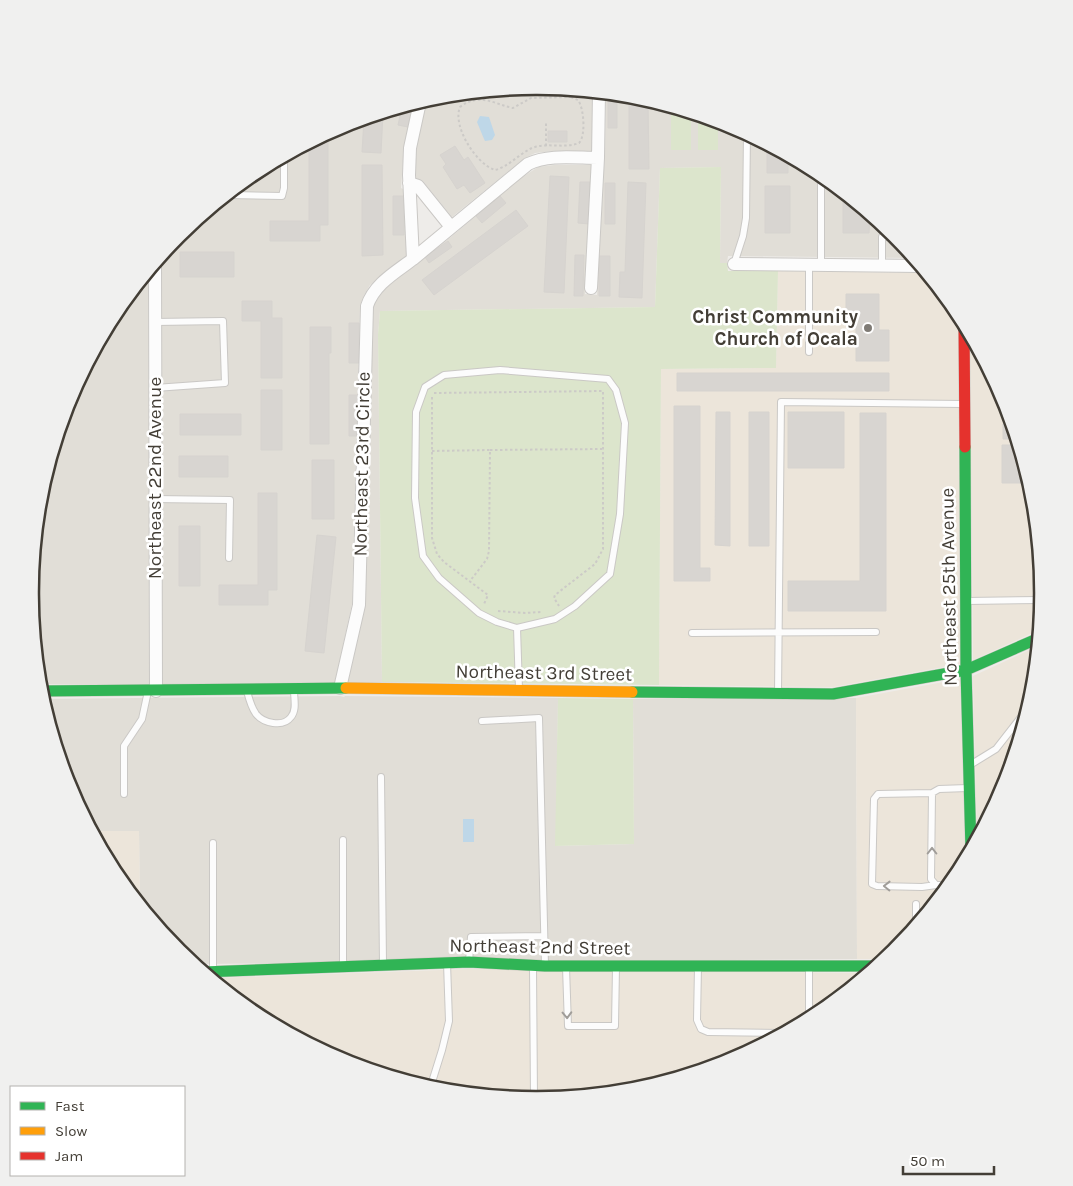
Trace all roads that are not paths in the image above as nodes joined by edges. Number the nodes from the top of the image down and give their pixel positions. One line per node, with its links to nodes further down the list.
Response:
1 (599, 100): 4 (street)
2 (418, 110): 6 (street)
3 (747, 142): 12 (lane)
4 (598, 158): 9 (street, Northeast 23rd Circle); 17 (street)
5 (284, 164): 8 (lane)
6 (409, 183): 9 (street); 11 (street)
7 (820, 184): 13 (lane)
8 (237, 195)
9 (451, 227): 11 (street, Northeast 23rd Circle)
10 (884, 237): 14 (lane)
11 (413, 259): 33 (street, Northeast 23rd Circle)
12 (734, 264): 13 (street)
13 (815, 264): 14 (street); 20 (lane)
14 (882, 265): 15 (street)
15 (912, 266)
16 (154, 275): 18 (street, Northeast 22nd Avenue)
17 (591, 288)
18 (155, 322): 21 (street, Northeast 22nd Avenue); 21 (lane)
19 (964, 338): 22 (street, Northeast 25th Avenue)
20 (809, 352)
21 (155, 388): 23 (street, Northeast 22nd Avenue)
22 (964, 404): 26 (street, Northeast 25th Avenue); 30 (lane)
23 (156, 499): 24 (lane); 38 (street, Northeast 22nd Avenue)
24 (229, 558)
25 (1034, 600): 26 (lane)
26 (966, 601): 32 (street, Northeast 25th Avenue)
27 (517, 628): 27 (lane); 36 (lane)
28 (876, 632): 30 (lane)
29 (692, 633): 30 (lane)
30 (779, 633): 39 (lane)
31 (1032, 641): 32 (street, Northeast 3rd Street)
32 (966, 670): 39 (street, Northeast 3rd Street); 42 (street, Northeast 25th Avenue)
33 (340, 688): 34 (street, Northeast 3rd Street); 36 (street, Northeast 3rd Street)
34 (294, 689): 35 (street, Northeast 3rd Street); 35 (lane)
35 (246, 690): 38 (street, Northeast 3rd Street)
36 (519, 691): 39 (street, Northeast 3rd Street)
37 (48, 692): 38 (street, Northeast 3rd Street)
38 (152, 692): 46 (lane)
39 (778, 694)
40 (482, 721): 54 (lane)
41 (1017, 722): 42 (lane)
42 (969, 766): 44 (street, Northeast 25th Avenue)
43 (381, 778): 57 (lane)
44 (970, 788): 45 (lane); 47 (street, Northeast 25th Avenue)
45 (932, 793): 50 (lane, one-way to 45); 50 (lane, one-way to 45)
46 (124, 794)
47 (971, 837)
48 (343, 840): 64 (lane)
49 (213, 843): 65 (lane)
50 (936, 885): 51 (lane)
51 (939, 885)
52 (916, 904): 53 (lane)
53 (916, 915)
54 (544, 936): 55 (lane); 58 (lane)
55 (469, 962): 56 (street, Northeast 2nd Street); 58 (street, Northeast 2nd Street)
56 (447, 963): 57 (street, Northeast 2nd Street); 69 (lane)
57 (383, 965): 64 (street, Northeast 2nd Street)
58 (539, 966): 59 (street, Northeast 2nd Street); 70 (lane)
59 (566, 966): 60 (street, Northeast 2nd Street); 60 (lane, one-way to 60)
60 (616, 966): 61 (street, Northeast 2nd Street)
61 (698, 966): 62 (street, Northeast 2nd Street); 68 (lane)
62 (809, 966): 63 (street, Northeast 2nd Street); 67 (lane)
63 (866, 966)
64 (343, 967): 66 (street, Northeast 2nd Street)
65 (209, 968)
66 (215, 973)
67 (809, 1009)
68 (769, 1033)
69 (433, 1080)
70 (534, 1091)

